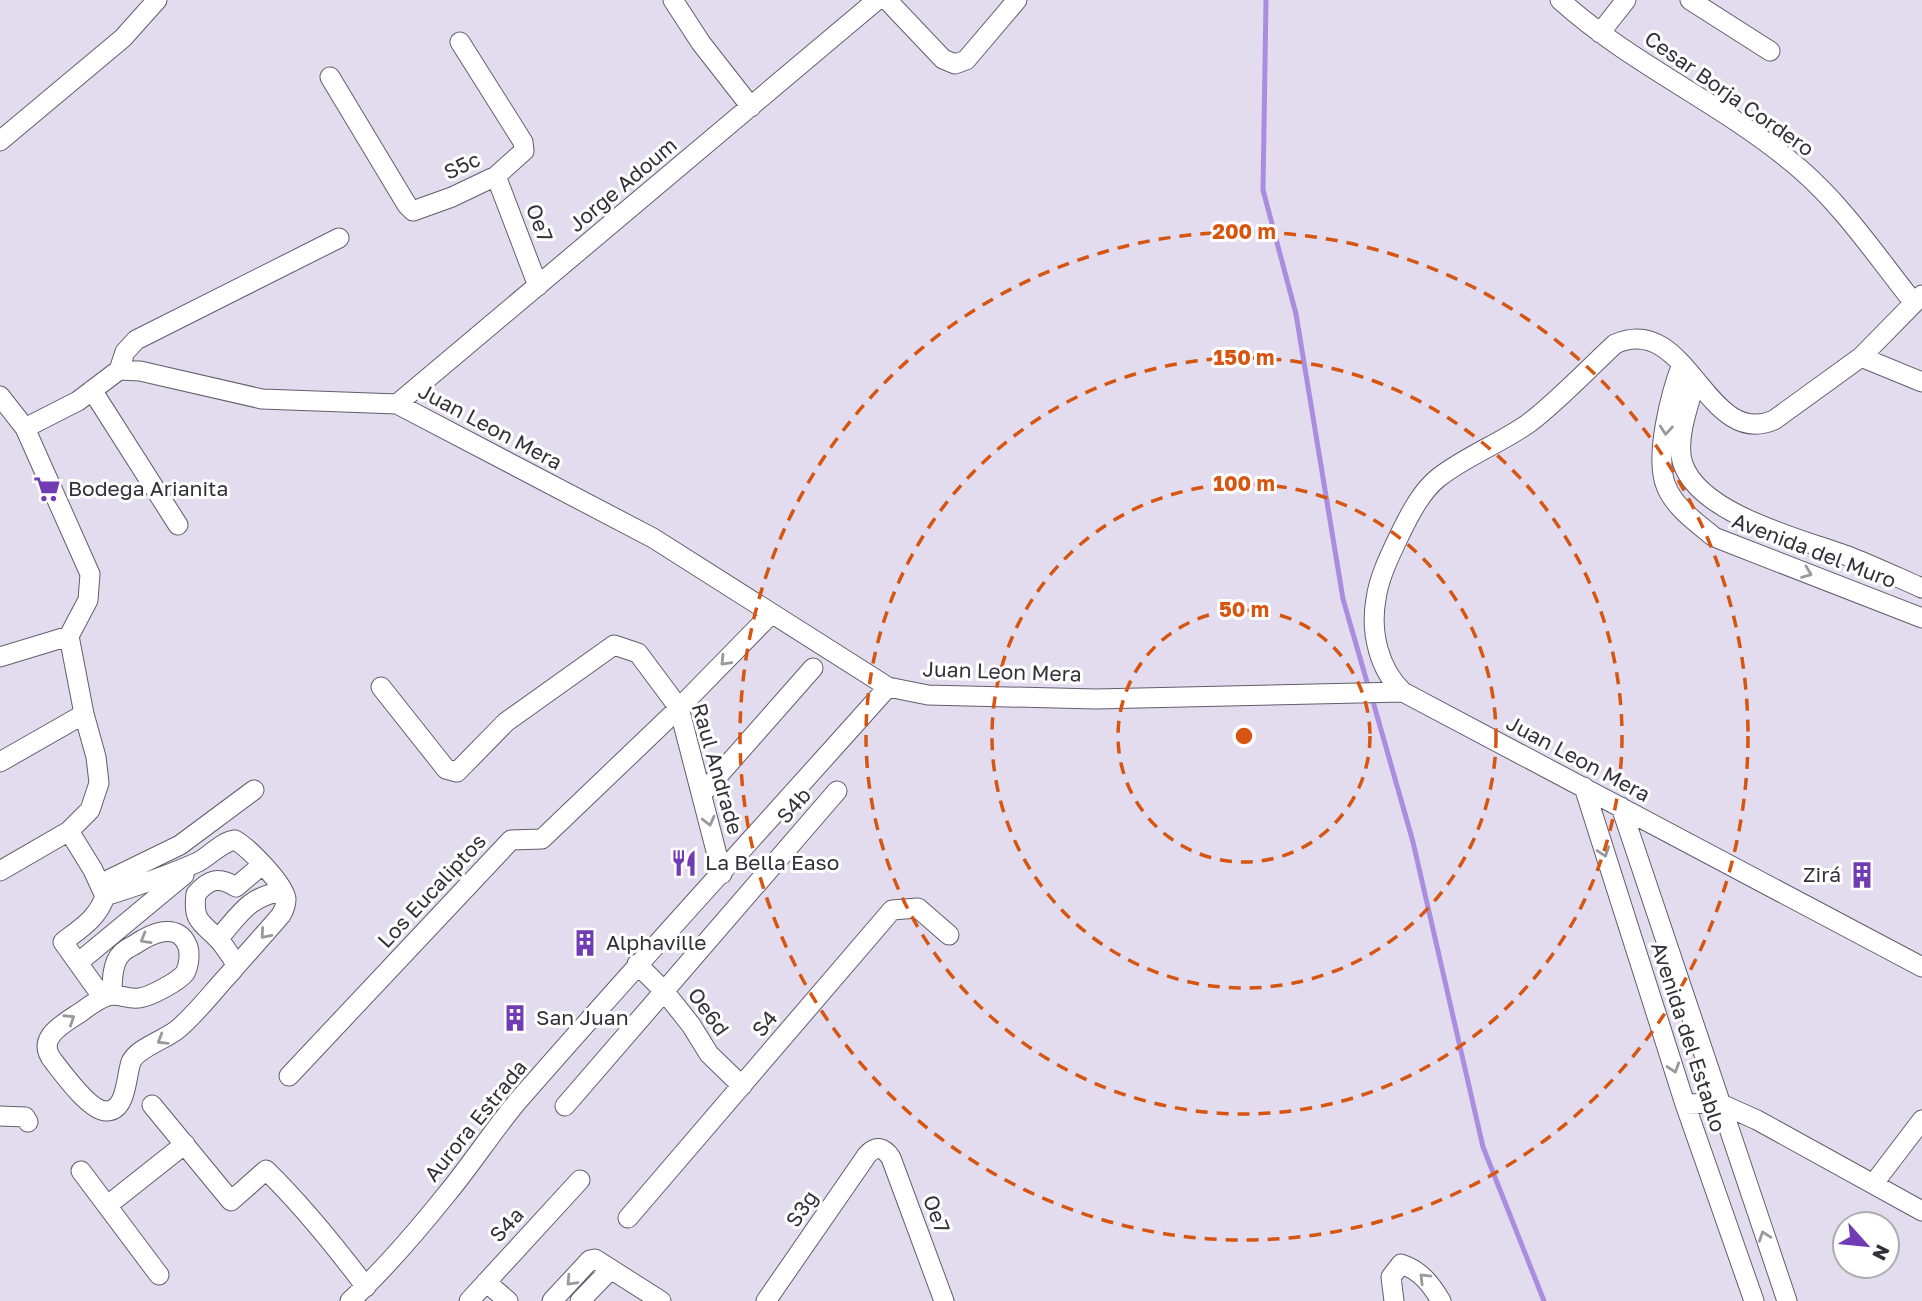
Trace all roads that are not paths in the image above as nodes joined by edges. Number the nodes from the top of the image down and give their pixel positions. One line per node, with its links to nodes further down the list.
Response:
1 (158, 0): 15 (street)
2 (673, 0): 14 (street)
3 (877, 0): 14 (street, Jorge Adoum)
4 (887, 0): 5 (street)
5 (1017, 0)
6 (1560, 0): 10 (street, Cesar Borja Cordero)
7 (1626, 0): 10 (street)
8 (1689, 0): 9 (street)
9 (1719, 9): 12 (street)
10 (1600, 33): 19 (street, Cesar Borja Cordero)
11 (460, 42): 16 (street, S5c)
12 (1770, 51)
13 (330, 77): 16 (street, S5c)
14 (751, 107): 18 (street, Jorge Adoum)
15 (0, 141)
16 (496, 176): 18 (street, Oe7)
17 (339, 238): 22 (street)
18 (538, 286): 27 (street, Jorge Adoum)
19 (1918, 299): 20 (street)
20 (1861, 357): 23 (street); 24 (street)
21 (1682, 364): 23 (street); 32 (street, Avenida del Muro, one-way to 32); 38 (street)
22 (119, 370): 25 (street); 27 (street, Juan Leon Mera)
23 (1696, 380): 30 (street)
24 (1922, 382)
25 (92, 390): 28 (street); 29 (street)
26 (0, 396): 28 (street)
27 (397, 404): 31 (street, Juan Leon Mera)
28 (25, 428): 33 (street)
29 (178, 525)
30 (1922, 588)
31 (771, 614): 37 (street, Juan Leon Mera); 39 (street, Los Eucaliptos, one-way to 39)
32 (1922, 618)
33 (69, 635): 34 (street); 40 (street)
34 (0, 657)
35 (813, 668): 45 (street)
36 (381, 687): 39 (street, Raul Andrade)
37 (888, 687): 38 (street, Juan Leon Mera); 51 (street, Aurora Estrada)
38 (1403, 692): 42 (street, Juan Leon Mera)
39 (680, 708): 45 (street, Raul Andrade); 67 (street, Los Eucaliptos)
40 (84, 713): 41 (street); 47 (street)
41 (0, 762)
42 (1584, 787): 46 (street, Juan Leon Mera); 70 (street, Avenida del Establo, one-way to 70)
43 (254, 790): 53 (street)
44 (837, 790): 65 (street, S4b)
45 (702, 794): 51 (street, Raul Andrade, one-way to 51)
46 (1621, 807): 62 (street, Juan Leon Mera); 69 (street, Avenida del Establo)
47 (69, 831): 50 (street); 53 (street)
48 (204, 859): 49 (street); 53 (street); 58 (street)
49 (262, 864): 52 (street); 54 (street)
50 (0, 871)
51 (722, 874): 60 (street, Aurora Estrada)
52 (236, 887): 55 (street); 57 (street)
53 (103, 890): 59 (street)
54 (283, 891): 55 (street); 61 (street, one-way to 61)
55 (247, 905): 57 (street)
56 (949, 935): 68 (street, S4)
57 (218, 939): 61 (street)
58 (114, 946): 59 (street); 63 (street, one-way to 58); 64 (street)
59 (79, 962): 64 (street)
60 (637, 964): 65 (street, Oe6d); 88 (street, Aurora Estrada)
61 (237, 965): 66 (street)
62 (1922, 967)
63 (185, 973): 64 (street); 66 (street)
64 (105, 988): 66 (street, one-way to 64)
65 (664, 991): 68 (street, Oe6d); 72 (street, S4b)
66 (211, 994)
67 (289, 1076)
68 (742, 1086): 84 (street, S4)
69 (1719, 1103): 70 (street); 80 (street); 100 (street, Avenida del Establo, one-way to 69)
70 (1685, 1104): 99 (street, Avenida del Establo)
71 (152, 1105): 76 (street)
72 (565, 1106)
73 (0, 1116): 75 (street)
74 (1922, 1120): 80 (street)
75 (28, 1122)
76 (185, 1144): 82 (street); 88 (street)
77 (879, 1148): 95 (street, S3g); 96 (street, Oe7)
78 (81, 1171): 82 (street)
79 (579, 1180): 87 (street, S4a)
80 (1874, 1183): 81 (street); 83 (street)
81 (1922, 1194)
82 (108, 1205): 86 (street)
83 (1922, 1211)
84 (628, 1218)
85 (611, 1269): 92 (street, one-way to 92); 93 (street); 94 (street)
86 (159, 1275)
87 (486, 1282): 90 (street, S4a); 91 (street)
88 (366, 1287): 89 (street, Aurora Estrada)
89 (350, 1301)
90 (469, 1301)
91 (508, 1301)
92 (552, 1301)
93 (580, 1301)
94 (661, 1301)
95 (766, 1301)
96 (944, 1301)
97 (1394, 1301): 98 (street, one-way to 97)
98 (1441, 1301)
99 (1754, 1301)
100 (1787, 1301)

